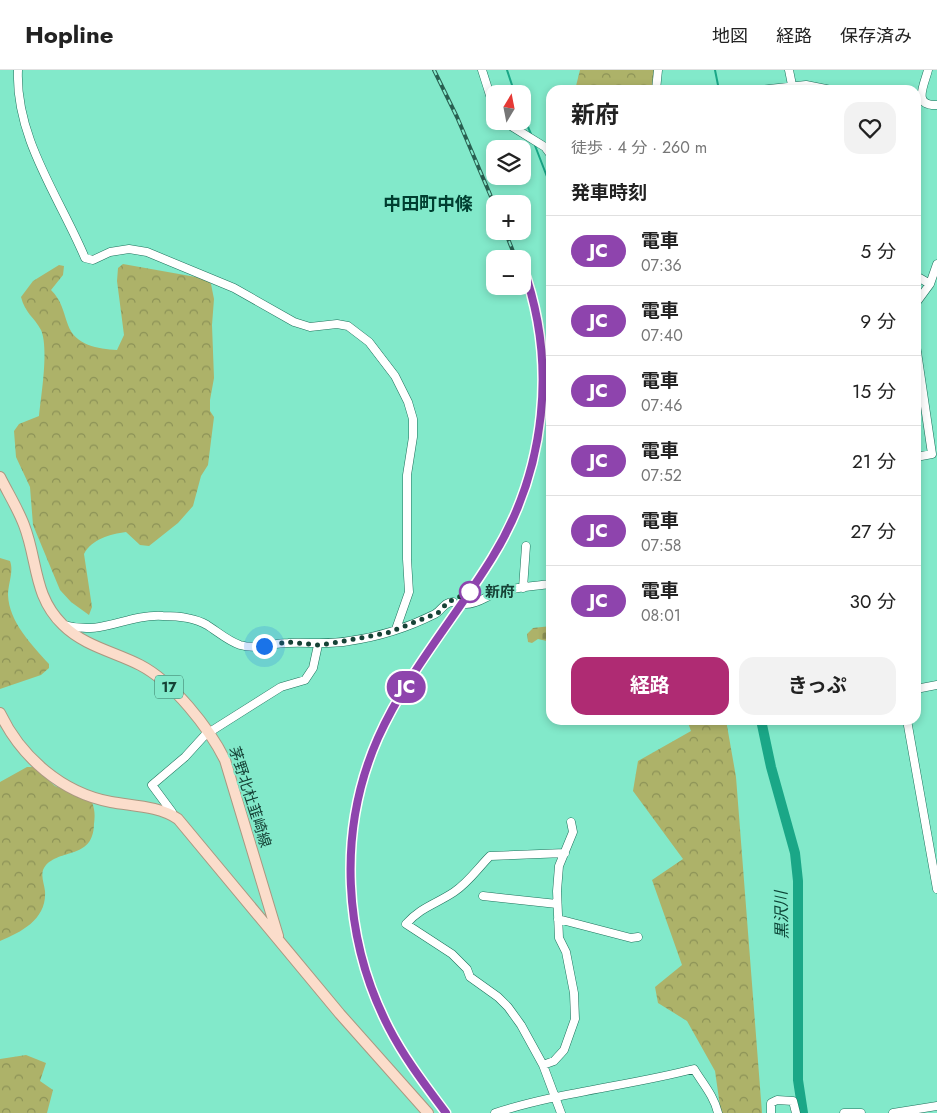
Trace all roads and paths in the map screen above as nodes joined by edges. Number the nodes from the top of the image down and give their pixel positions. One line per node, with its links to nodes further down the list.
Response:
1 (18, 70): 27 (street)
2 (482, 70): 6 (street)
3 (658, 70): 7 (street)
4 (788, 70): 8 (street)
5 (928, 70): 9 (street)
6 (487, 85)
7 (656, 85)
8 (791, 85)
9 (921, 91)
10 (921, 100): 11 (street)
11 (937, 105)
12 (518, 130): 13 (street)
13 (546, 147)
14 (937, 264): 16 (street)
15 (921, 279): 16 (street)
16 (930, 284): 17 (street)
17 (921, 296)
18 (921, 379): 19 (street)
19 (921, 455)
20 (0, 477): 26 (main road, 茅野北杜韮崎線 / 17)
21 (526, 546): 23 (street)
22 (546, 585): 23 (street)
23 (523, 588): 25 (street)
24 (453, 602): 27 (street)
25 (466, 604)
26 (62, 624): 28 (street); 33 (main road, 茅野北杜韮崎線 / 17)
27 (396, 629): 28 (street)
28 (318, 645): 33 (street)
29 (937, 685): 30 (street)
30 (921, 688)
31 (0, 713): 34 (main road, 茅野北杜韮崎線 / 17)
32 (908, 725): 37 (street)
33 (210, 732): 34 (street); 42 (main road, 茅野北杜韮崎線 / 17)
34 (172, 815): 42 (main road, 茅野北杜韮崎線 / 17)
35 (571, 822): 36 (street)
36 (564, 853): 39 (street); 43 (street)
37 (937, 889)
38 (483, 896): 39 (street)
39 (558, 904): 40 (street)
40 (558, 920): 41 (street); 43 (street)
41 (638, 937)
42 (283, 946): 46 (main road, 茅野北杜韮崎線 / 17)
43 (543, 1065): 44 (street)
44 (556, 1098): 47 (street); 48 (street); 49 (street)
45 (937, 1106): 54 (street)
46 (428, 1113)
47 (495, 1113)
48 (561, 1113)
49 (718, 1113)
50 (771, 1113): 51 (street)
51 (796, 1113)
52 (844, 1113): 53 (street)
53 (861, 1113)
54 (893, 1113)

